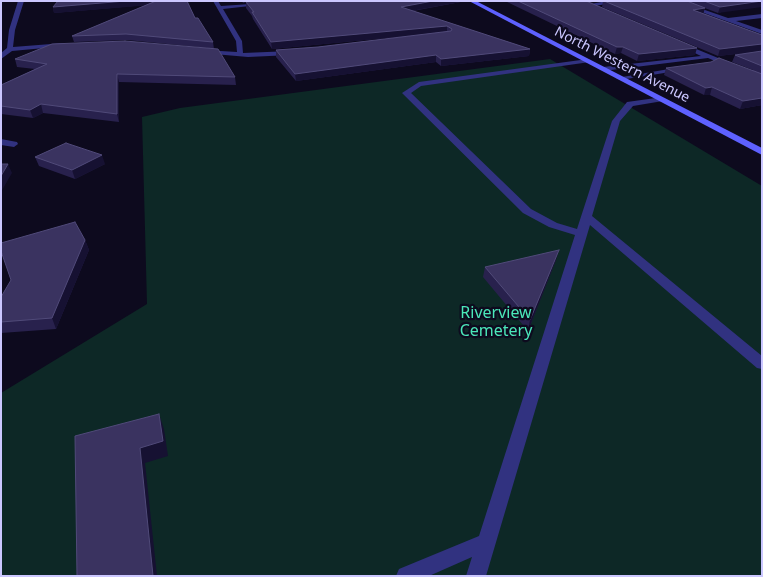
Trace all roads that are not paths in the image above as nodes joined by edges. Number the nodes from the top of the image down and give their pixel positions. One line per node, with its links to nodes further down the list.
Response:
1 (21, 1): 14 (street)
2 (216, 1): 7 (street)
3 (294, 1): 7 (street)
4 (472, 1): 21 (main road, North Western Avenue)
5 (623, 1): 8 (street)
6 (674, 1): 10 (street)
7 (220, 8): 17 (street)
8 (605, 12)
9 (762, 16): 10 (street)
10 (726, 20): 11 (street)
11 (762, 32)
12 (674, 42): 20 (street)
13 (67, 45): 14 (street)
14 (10, 49): 18 (street)
15 (194, 51): 17 (street)
16 (301, 52): 17 (street)
17 (240, 55)
18 (1, 57)
19 (735, 58): 20 (street)
20 (717, 60): 22 (street); 24 (street); 26 (street)
21 (588, 61): 24 (main road, North Western Avenue); 32 (street)
22 (698, 67)
23 (688, 68): 25 (street)
24 (603, 69): 25 (main road, North Western Avenue)
25 (620, 78): 27 (main road, North Western Avenue)
26 (762, 79)
27 (660, 99): 30 (main road, North Western Avenue); 31 (street)
28 (1, 142): 29 (street)
29 (14, 144)
30 (762, 152)
31 (586, 216): 32 (street); 33 (street)
32 (581, 233): 34 (street)
33 (762, 364)
34 (486, 542): 35 (street); 36 (street)
35 (406, 576)
36 (476, 576)

